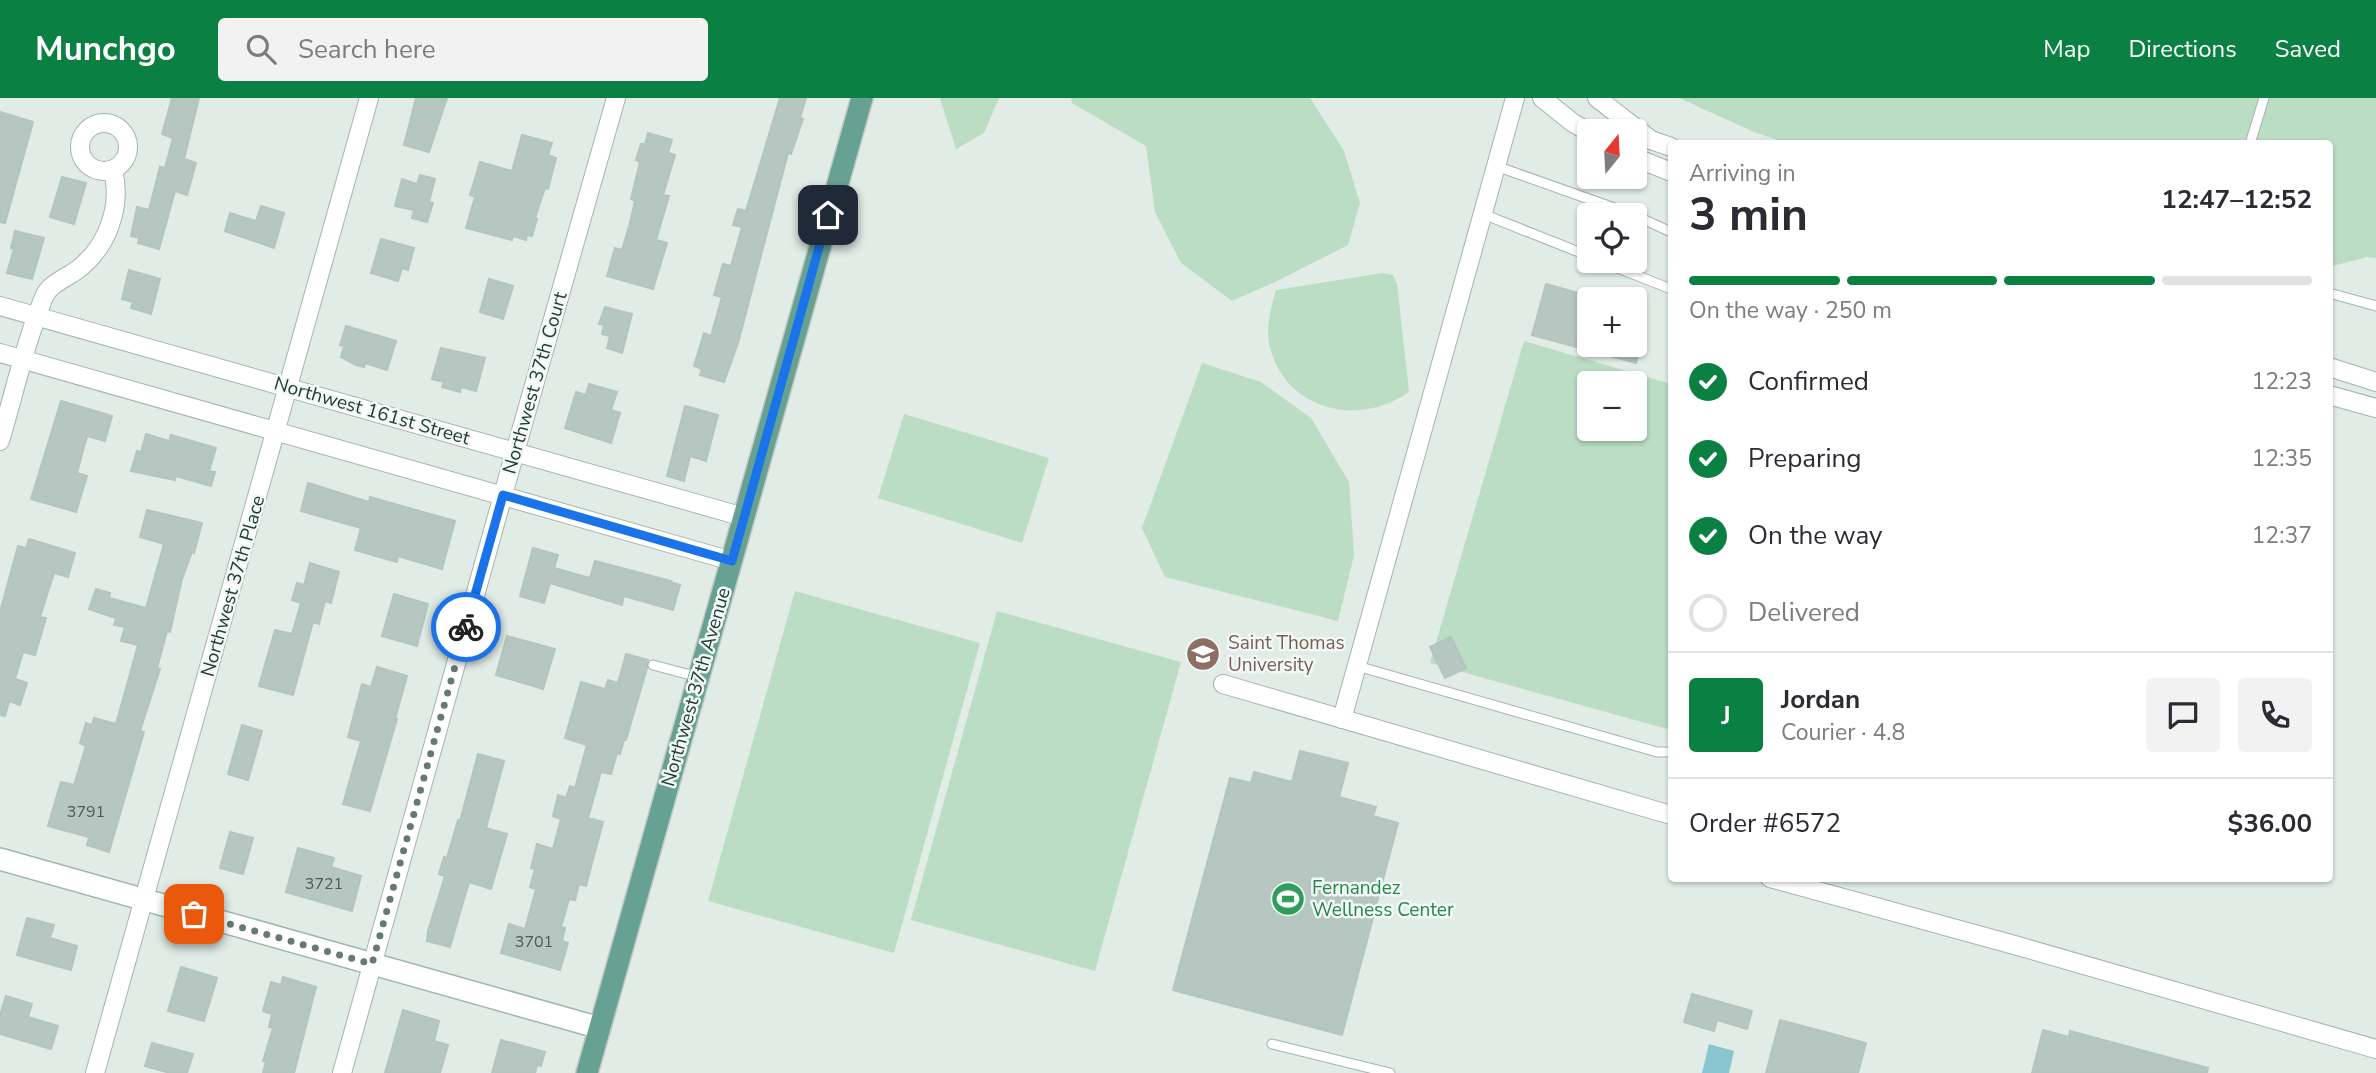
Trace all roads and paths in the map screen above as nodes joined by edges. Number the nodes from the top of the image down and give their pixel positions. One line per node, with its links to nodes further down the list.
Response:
1 (369, 98): 30 (street, Northwest 37th Place)
2 (616, 98): 35 (street, Northwest 37th Court)
3 (862, 98): 37 (main road, Northwest 37th Avenue)
4 (1515, 98): 12 (street)
5 (1542, 98): 8 (street)
6 (1597, 98): 10 (street)
7 (2264, 98): 9 (lane)
8 (1577, 125)
9 (2251, 140)
10 (1668, 146)
11 (1647, 162): 14 (street)
12 (1496, 166): 15 (lane); 16 (street)
13 (113, 170): 25 (street)
14 (1668, 171)
15 (1600, 203)
16 (1483, 214): 19 (lane); 40 (street)
17 (1647, 221): 18 (lane)
18 (1668, 231)
19 (1577, 251)
20 (1630, 273): 21 (lane)
21 (1668, 288)
22 (2333, 294): 24 (lane)
23 (0, 306): 25 (street, Northwest 161st Street)
24 (2376, 306)
25 (38, 317): 27 (street); 30 (street, Northwest 161st Street)
26 (0, 353): 27 (street)
27 (24, 360): 33 (street); 34 (street)
28 (2333, 368): 29 (street)
29 (2376, 382)
30 (288, 387): 33 (street, Northwest 37th Place); 35 (street, Northwest 161st Street)
31 (2333, 396): 32 (street)
32 (2376, 408)
33 (276, 431): 36 (street); 48 (street, Northwest 37th Place)
34 (0, 441)
35 (515, 452): 36 (street, Northwest 37th Court); 37 (street, Northwest 161st Street)
36 (503, 495): 38 (street); 49 (street, Northwest 37th Court)
37 (744, 517): 38 (main road, Northwest 37th Avenue)
38 (732, 561): 41 (main road, Northwest 37th Avenue)
39 (653, 665): 41 (lane)
40 (1357, 666): 43 (street); 44 (lane)
41 (699, 678): 50 (main road, Northwest 37th Avenue)
42 (1223, 684): 43 (street)
43 (1342, 719): 45 (street)
44 (1668, 752)
45 (1668, 814)
46 (0, 859): 48 (street)
47 (1785, 882): 52 (street)
48 (143, 900): 49 (street); 53 (street, Northwest 37th Place)
49 (372, 964): 50 (street); 54 (street, Northwest 37th Court)
50 (600, 1028): 55 (main road, Northwest 37th Avenue)
51 (1272, 1044): 56 (lane)
52 (2376, 1049)
53 (95, 1073)
54 (342, 1073)
55 (587, 1073)
56 (1390, 1073)

